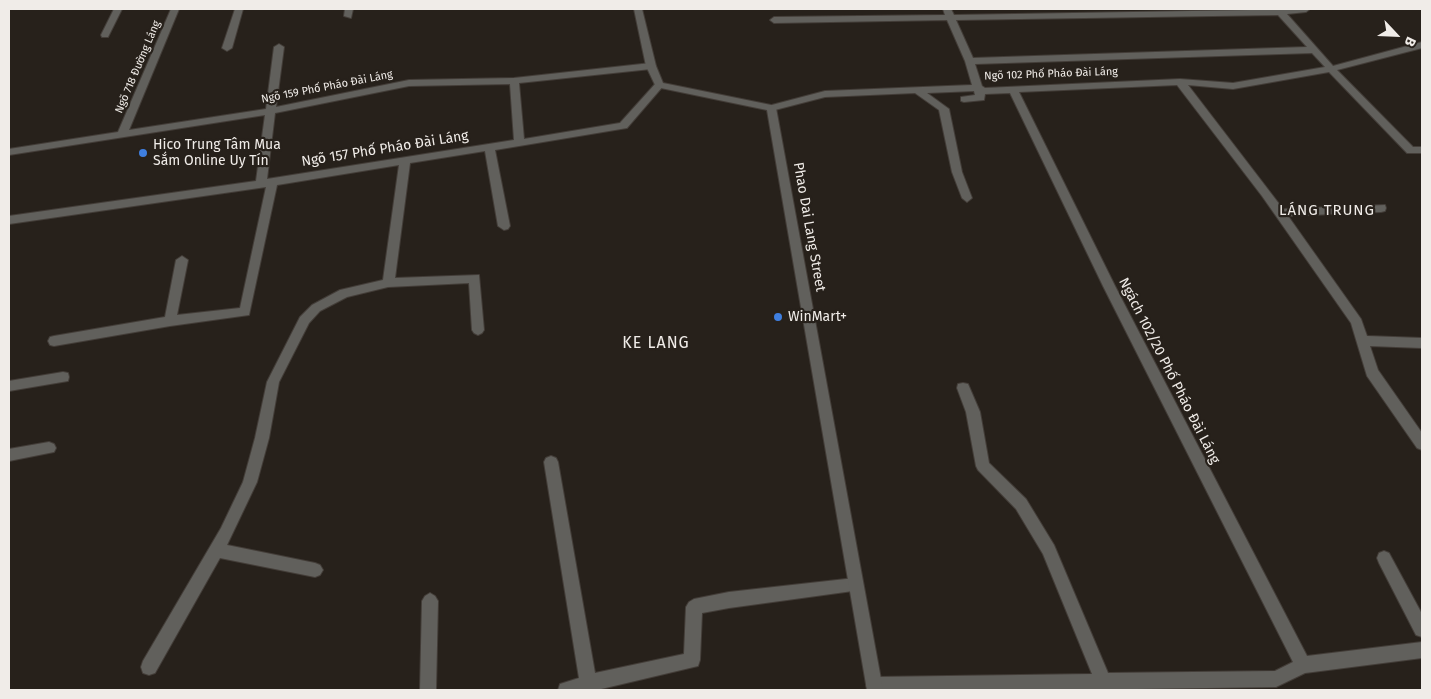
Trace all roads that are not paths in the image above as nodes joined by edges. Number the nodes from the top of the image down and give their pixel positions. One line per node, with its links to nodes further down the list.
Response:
1 (118, 9): 10 (street)
2 (175, 9): 27 (street, Ngõ 718 Đường Láng)
3 (239, 9): 13 (street)
4 (638, 9): 16 (street)
5 (947, 9): 8 (street)
6 (1306, 9): 7 (street)
7 (1279, 10): 8 (street); 14 (street)
8 (952, 18): 9 (street); 15 (street)
9 (774, 20)
10 (105, 35)
11 (1422, 45): 17 (street, Ngõ 102 Phố Pháo Đài Láng)
12 (279, 47): 26 (street)
13 (227, 48)
14 (1313, 50): 15 (street); 17 (street)
15 (970, 61): 21 (street)
16 (651, 66): 18 (street, Ngõ 159 Phố Pháo Đài Láng); 20 (street)
17 (1331, 69): 19 (street, Ngõ 102 Phố Pháo Đài Láng); 30 (street)
18 (514, 81): 26 (street, Ngõ 159 Phố Pháo Đài Láng); 28 (street)
19 (1180, 82): 22 (street, Ngõ 102 Phố Pháo Đài Láng); 36 (street)
20 (659, 85): 25 (street); 28 (street, Ngõ 157 Phố Pháo Đài Láng)
21 (978, 88): 22 (street, Ngõ 102 Phố Pháo Đài Láng); 23 (street, Ngõ 102 Phố Pháo Đài Láng); 24 (street)
22 (1013, 89): 60 (street, Ngách 102/20 Phố Pháo Đài Láng)
23 (917, 90): 25 (street, Ngõ 102 Phố Pháo Đài Láng); 34 (street)
24 (964, 99)
25 (771, 108): 56 (street, Phao Dai Lang Street)
26 (270, 110): 27 (street, Ngõ 159 Phố Pháo Đài Láng); 33 (street)
27 (122, 134): 31 (street, Ngõ 159 Phố Pháo Đài Láng)
28 (519, 142): 29 (street, Ngõ 157 Phố Pháo Đài Láng)
29 (489, 146): 32 (street, Ngõ 157 Phố Pháo Đài Láng); 38 (street)
30 (1422, 150)
31 (9, 152)
32 (405, 160): 33 (street, Ngõ 157 Phố Pháo Đài Láng); 40 (street)
33 (267, 183): 37 (street, Ngõ 157 Phố Pháo Đài Láng); 41 (street)
34 (967, 198)
35 (1380, 208): 36 (street)
36 (1279, 212): 44 (street)
37 (9, 220)
38 (504, 226)
39 (182, 260): 41 (street)
40 (388, 283): 42 (street); 53 (street)
41 (170, 322): 43 (street)
42 (478, 330)
43 (54, 341)
44 (1364, 341): 45 (street); 49 (street)
45 (1422, 343)
46 (63, 377): 47 (street)
47 (9, 386)
48 (963, 388): 62 (street)
49 (1422, 444)
50 (49, 448): 51 (street)
51 (9, 455)
52 (551, 462): 63 (street)
53 (216, 550): 55 (street); 61 (street)
54 (1384, 558): 58 (street)
55 (315, 570)
56 (855, 585): 63 (street); 64 (street, Phao Dai Lang Street)
57 (430, 601): 65 (street)
58 (1422, 629)
59 (1422, 650): 60 (street)
60 (1303, 666): 62 (street)
61 (149, 667)
62 (1103, 682): 64 (street)
63 (588, 687): 66 (street)
64 (875, 688)
65 (428, 690)
66 (566, 690)

